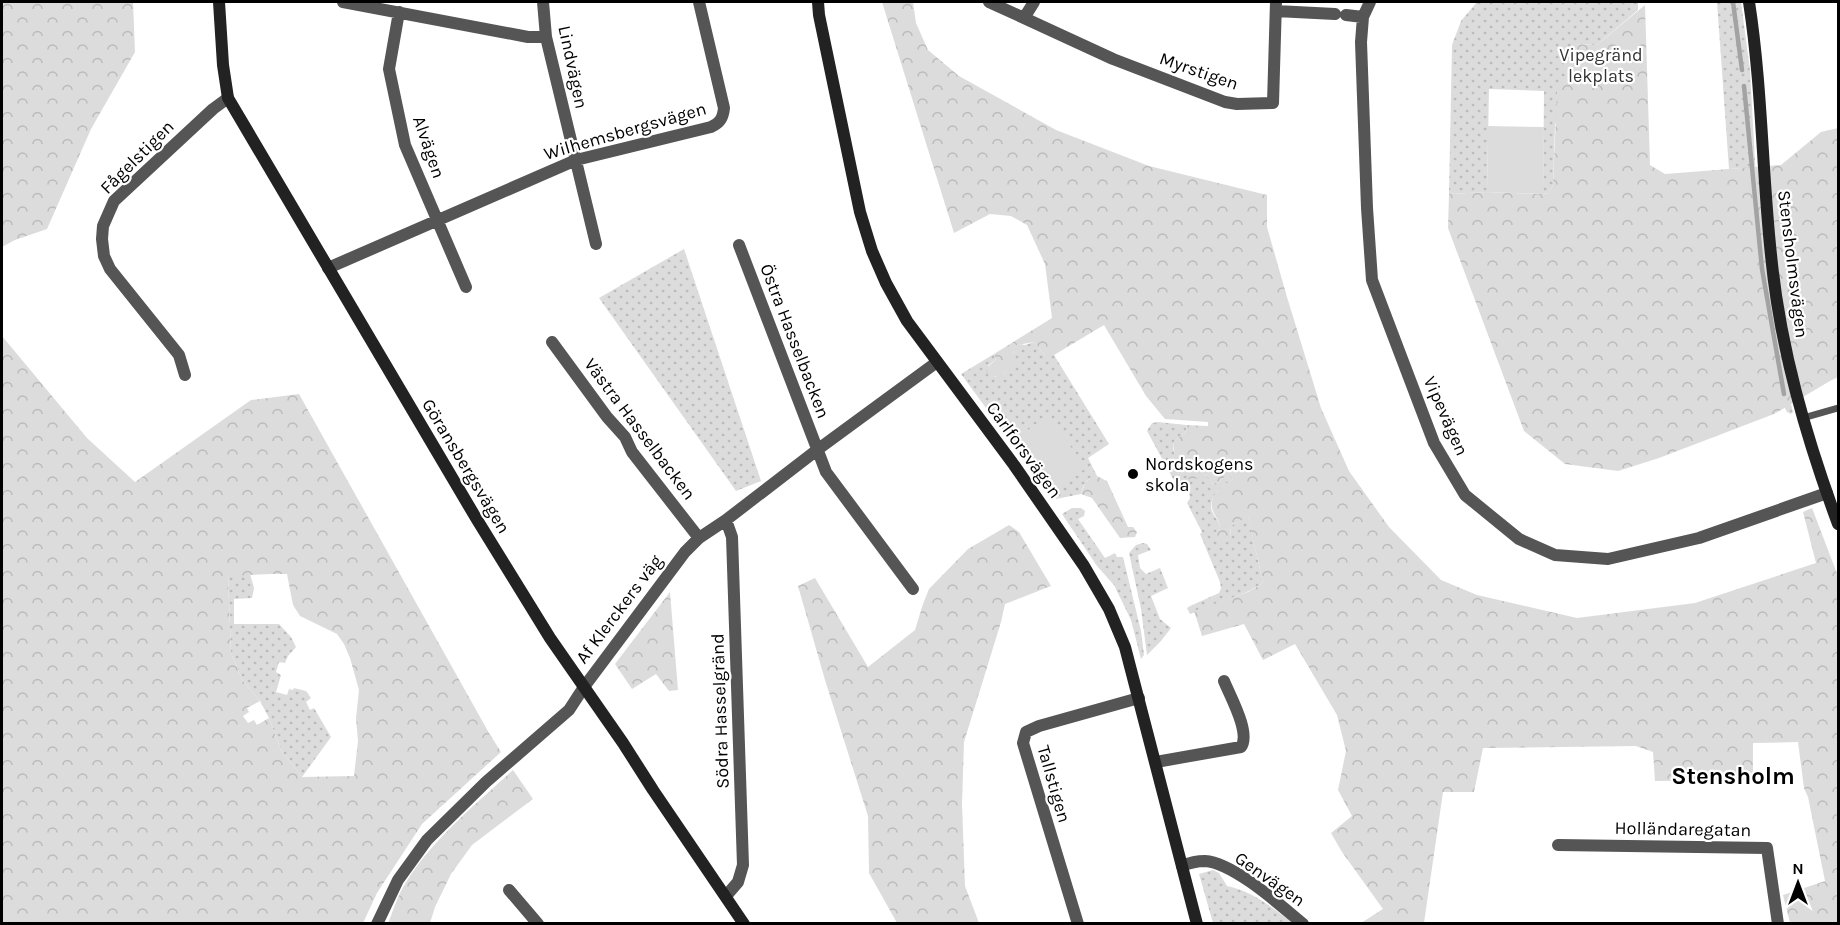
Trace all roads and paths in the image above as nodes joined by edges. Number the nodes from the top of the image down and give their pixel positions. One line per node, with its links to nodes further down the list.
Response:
1 (219, 2): 15 (street, Göransbergsvägen)
2 (343, 2): 11 (street)
3 (543, 2): 14 (street, Lindvägen)
4 (699, 2): 16 (street, Wilhemsbergsvägen)
5 (818, 2): 23 (street, Carlforsvägen)
6 (989, 2): 13 (street, Myrstigen)
7 (1034, 2): 13 (street)
8 (1370, 2): 12 (street, Vipevägen)
9 (1749, 2): 26 (street, Stensholmsvägen)
10 (1276, 6): 12 (street); 13 (street, Myrstigen)
11 (399, 12): 14 (street); 17 (street, Alvägen)
12 (1364, 17): 28 (street, Vipevägen)
13 (1024, 18)
14 (546, 37): 16 (street, Lindvägen)
15 (228, 98): 20 (street, Göransbergsvägen); 24 (street, Fågelstigen)
16 (576, 160): 17 (street, Wilhemsbergsvägen); 18 (street, Lindvägen)
17 (437, 220): 20 (street, Wilhemsbergsvägen); 21 (street, Alvägen)
18 (596, 244)
19 (739, 245): 27 (street, Östra Hasselbacken)
20 (328, 268): 34 (street, Göransbergsvägen)
21 (466, 287)
22 (552, 342): 31 (street, Västra Hasselbacken)
23 (937, 362): 27 (street, Af Klerckers väg); 35 (street, Carlforsvägen)
24 (185, 375)
25 (1839, 408): 26 (lane)
26 (1803, 418): 28 (street, Stensholmsvägen)
27 (817, 450): 29 (street, Af Klerckers väg); 32 (street, Östra Hasselbacken)
28 (1827, 493): 30 (street, Stensholmsvägen)
29 (726, 520): 31 (street, Af Klerckers väg); 40 (street, Södra Hasselgränd)
30 (1839, 524)
31 (699, 538): 34 (street, Af Klerckers väg)
32 (913, 589)
33 (1224, 681): 36 (street)
34 (584, 687): 40 (street, Göransbergsvägen); 41 (street, Af Klerckers väg)
35 (1139, 698): 36 (street, Carlforsvägen); 44 (street, Tallstigen)
36 (1156, 762): 38 (street, Carlforsvägen)
37 (1558, 845): 47 (street, Holländaregatan)
38 (1182, 866): 45 (street, Carlforsvägen); 46 (street, Genvägen)
39 (509, 890): 42 (street)
40 (726, 896): 43 (street, Göransbergsvägen)
41 (377, 924)
42 (538, 924)
43 (744, 924)
44 (1078, 924)
45 (1197, 924)
46 (1303, 924)
47 (1778, 924)

